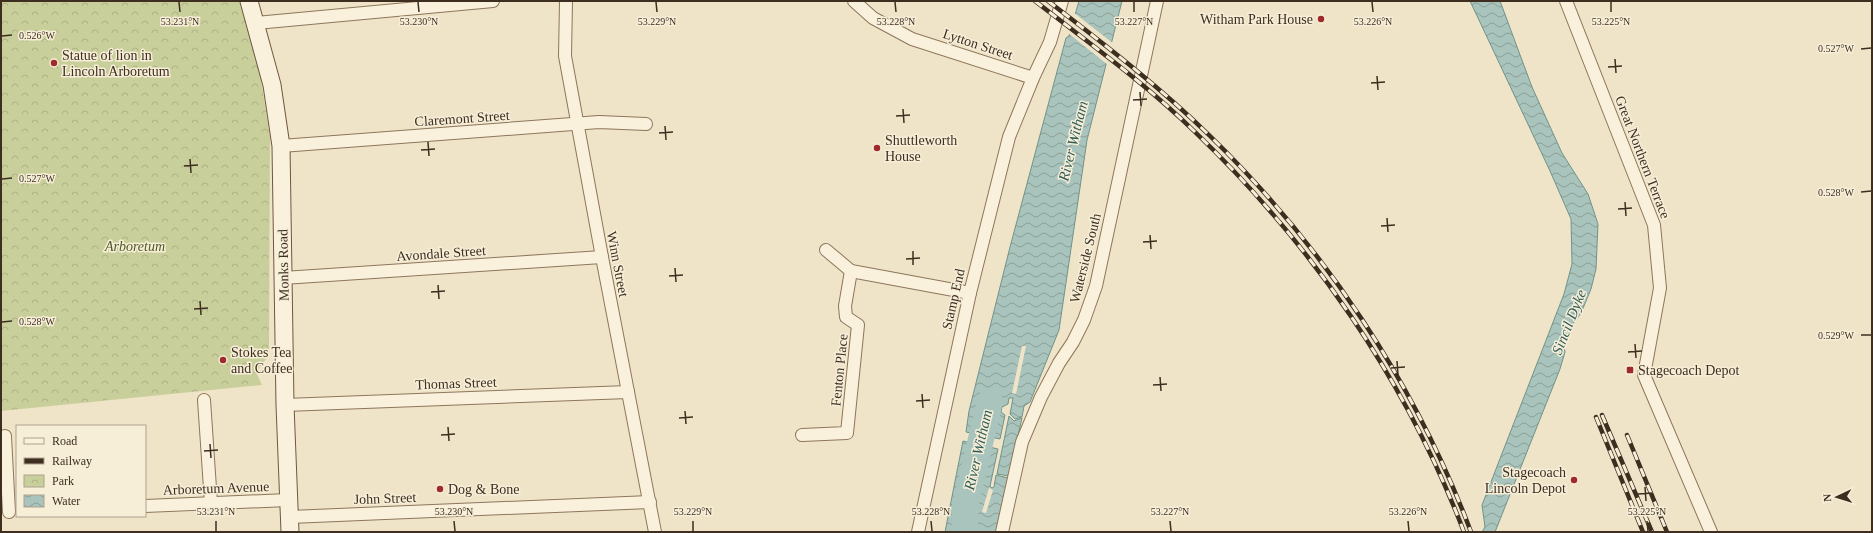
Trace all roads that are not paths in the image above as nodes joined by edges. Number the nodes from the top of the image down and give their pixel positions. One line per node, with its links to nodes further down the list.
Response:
1 (249, 1): 8 (main road, Monks Road)
2 (493, 1): 8 (street)
3 (566, 1): 10 (street, Winn Street)
4 (854, 1): 9 (street, Lytton Street)
5 (1062, 1): 9 (street, Stamp End)
6 (1156, 1): 31 (street, Waterside South)
7 (1566, 1): 32 (street, Great Northern Terrace)
8 (256, 24): 12 (main road, Monks Road)
9 (1032, 78): 17 (street, Stamp End)
10 (578, 124): 11 (street, Claremont Street); 12 (street, Claremont Street); 14 (street, Winn Street)
11 (646, 124)
12 (281, 146): 16 (main road, Monks Road)
13 (826, 250): 15 (street)
14 (602, 258): 16 (street, Avondale Street); 18 (street, Winn Street)
15 (851, 271): 17 (street); 21 (street, Fenton Place)
16 (283, 278): 20 (main road, Monks Road)
17 (970, 293): 30 (street, Stamp End)
18 (628, 392): 20 (street, Thomas Street); 24 (street, Winn Street)
19 (204, 400): 25 (street)
20 (285, 405): 23 (main road, Monks Road)
21 (802, 435)
22 (5, 436): 27 (street)
23 (288, 500): 25 (street, Arboretum Avenue); 28 (main road, Monks Road)
24 (650, 502): 28 (street, John Street); 29 (street, Winn Street)
25 (211, 503): 26 (street, Arboretum Avenue)
26 (146, 506)
27 (9, 511)
28 (290, 524)
29 (655, 532)
30 (918, 532)
31 (1002, 532)
32 (1711, 532)

